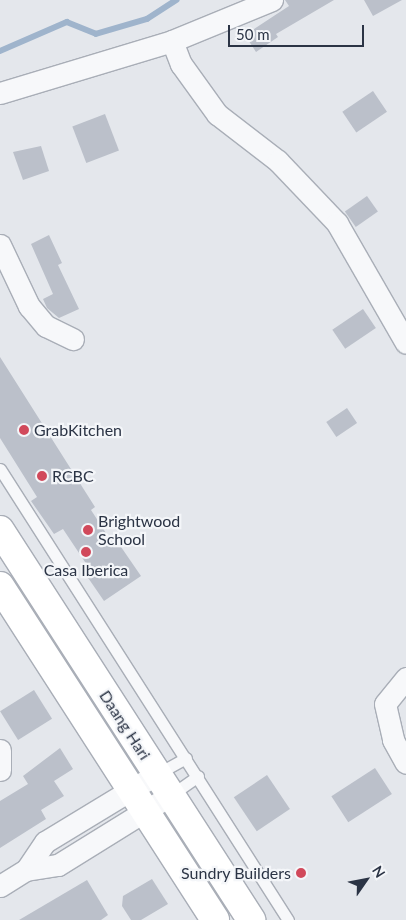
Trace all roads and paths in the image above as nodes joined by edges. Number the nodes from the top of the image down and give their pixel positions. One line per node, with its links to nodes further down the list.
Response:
1 (272, 0): 2 (street)
2 (172, 42): 3 (street); 6 (street)
3 (0, 93)
4 (0, 244): 5 (street)
5 (73, 339)
6 (406, 342)
7 (0, 469): 12 (lane)
8 (0, 530): 16 (main road, Daang Hari)
9 (0, 586): 17 (main road, Daang Hari)
10 (406, 678): 13 (street)
11 (0, 750): 14 (street)
12 (186, 758): 15 (lane); 16 (lane)
13 (406, 763)
14 (0, 770)
15 (198, 776): 16 (lane); 21 (lane)
16 (164, 784): 17 (street); 20 (main road, Daang Hari)
17 (139, 801): 18 (street); 19 (main road, Daang Hari)
18 (0, 886)
19 (215, 920)
20 (251, 920)
21 (288, 920)

